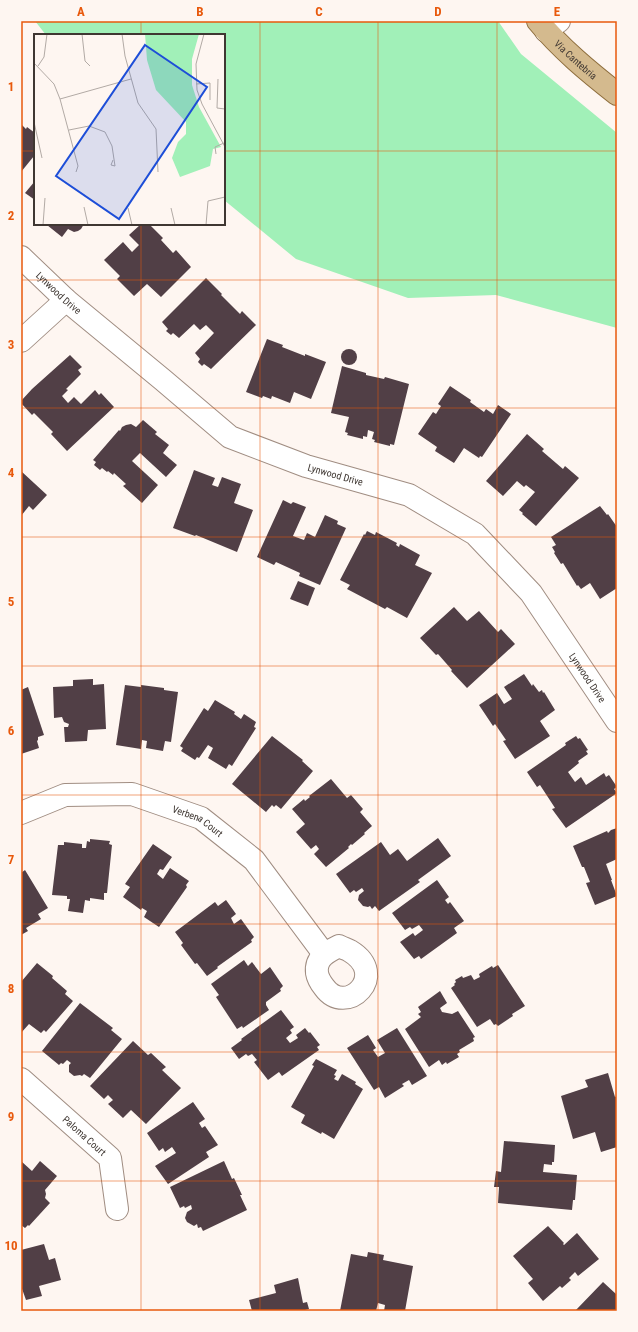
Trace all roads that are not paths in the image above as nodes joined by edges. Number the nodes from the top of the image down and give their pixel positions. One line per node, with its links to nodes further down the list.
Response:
1 (548, 24): 2 (main road, Via Cantebria)
2 (617, 94)
3 (21, 257): 4 (street, Lynwood Drive)
4 (66, 300): 5 (street); 6 (street, Lynwood Drive)
5 (21, 341)
6 (617, 721)
7 (21, 813): 8 (street, Verbena Court)
8 (324, 954)
9 (21, 1079): 10 (street, Paloma Court)
10 (117, 1209)

